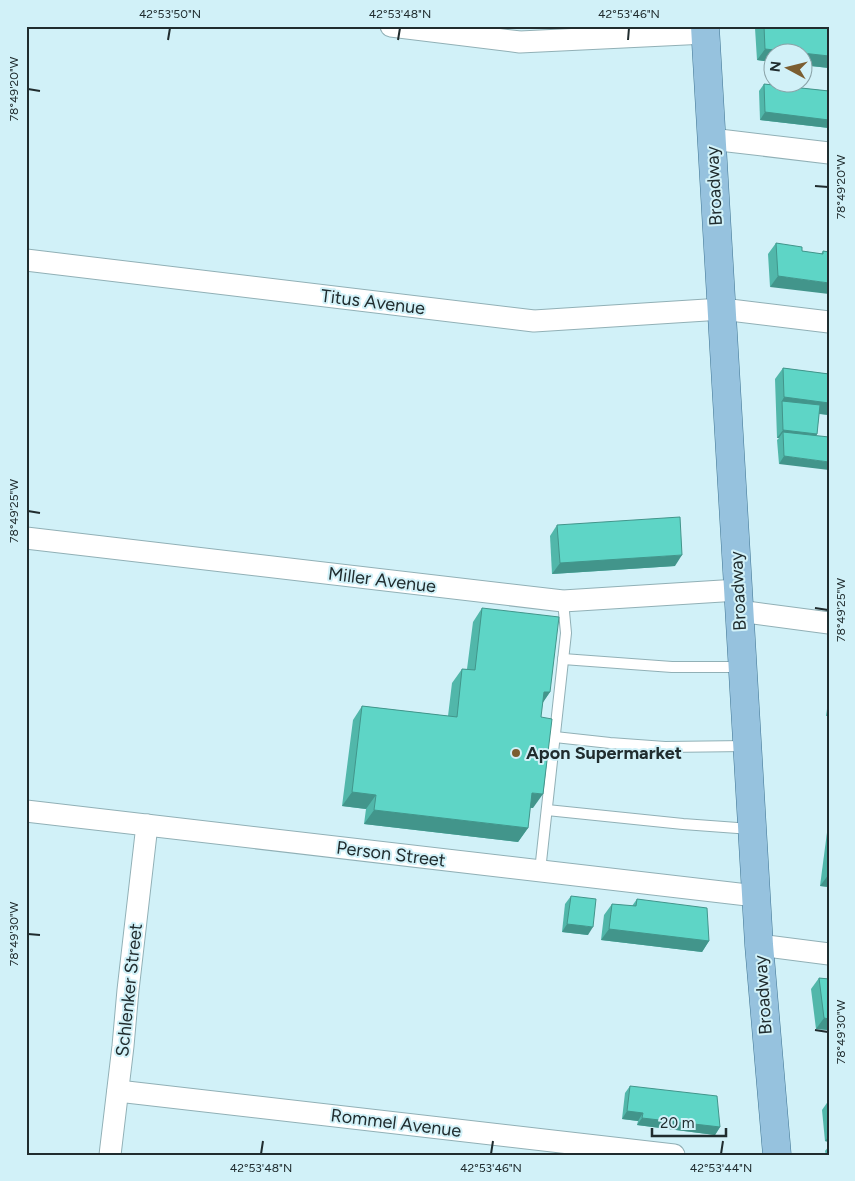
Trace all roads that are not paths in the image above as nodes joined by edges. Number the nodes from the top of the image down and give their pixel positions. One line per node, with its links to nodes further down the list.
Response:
1 (391, 26): 2 (street)
2 (706, 30): 3 (main road, Broadway)
3 (711, 139): 4 (street); 6 (main road, Broadway)
4 (829, 153)
5 (26, 260): 6 (street, Titus Avenue)
6 (722, 309): 7 (street, Titus Avenue); 9 (main road, Broadway)
7 (829, 322)
8 (26, 538): 10 (street, Miller Avenue)
9 (739, 600): 10 (street, Miller Avenue); 11 (street, Miller Avenue); 13 (main road, Broadway)
10 (563, 601): 12 (lane)
11 (829, 623)
12 (563, 659): 13 (lane); 14 (lane)
13 (742, 667): 15 (main road, Broadway)
14 (555, 737): 15 (lane); 16 (lane)
15 (747, 746): 19 (main road, Broadway)
16 (547, 810): 19 (lane); 20 (lane)
17 (26, 811): 18 (street, Person Street)
18 (147, 825): 20 (street, Person Street); 24 (street, Schlenker Street)
19 (752, 829): 21 (main road, Broadway)
20 (540, 871): 21 (street, Person Street)
21 (756, 896): 22 (main road, Broadway)
22 (759, 945): 23 (street); 27 (main road, Broadway)
23 (829, 954)
24 (118, 1091): 25 (street, Schlenker Street); 26 (street, Rommel Avenue)
25 (110, 1155)
26 (674, 1155)
27 (777, 1155)

